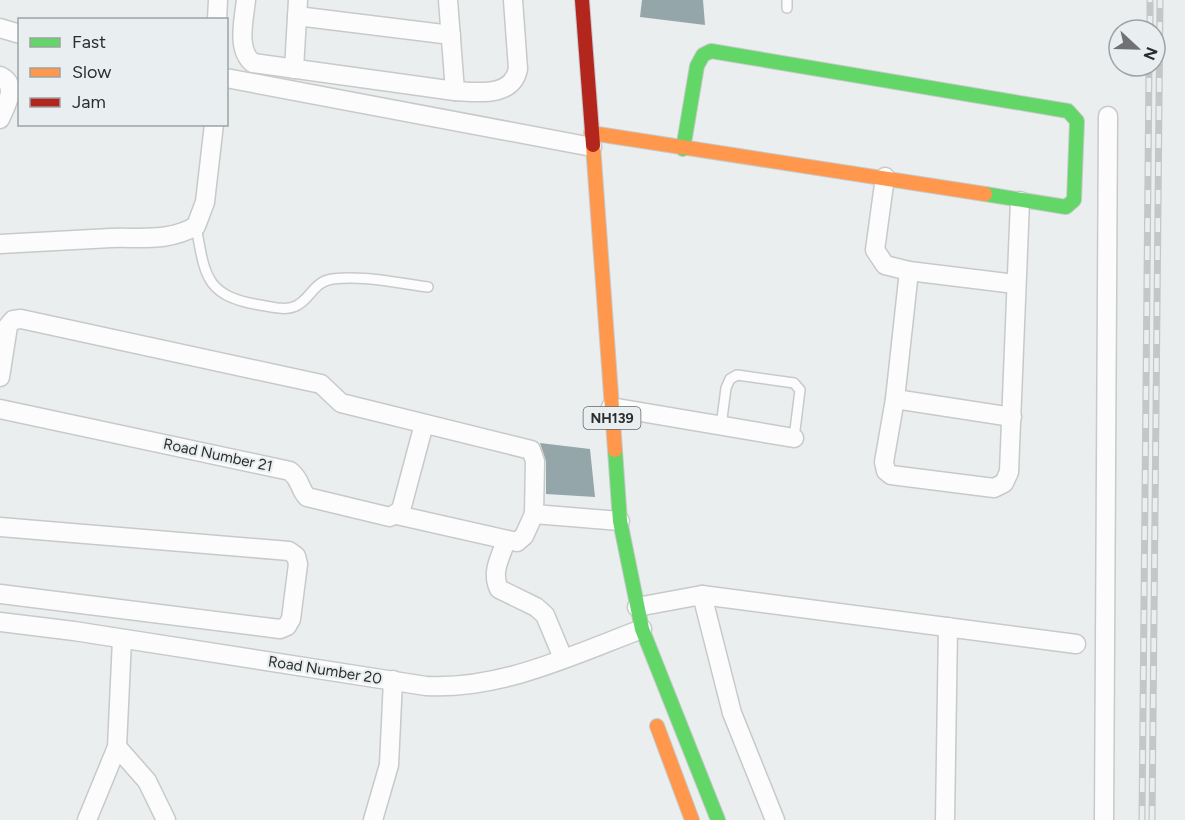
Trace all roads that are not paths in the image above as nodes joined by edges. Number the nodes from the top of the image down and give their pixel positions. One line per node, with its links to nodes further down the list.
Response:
1 (218, 0): 7 (street)
2 (246, 0): 11 (street)
3 (448, 0): 10 (street)
4 (513, 0): 14 (street)
5 (582, 0): 18 (main road, NH139)
6 (298, 8): 10 (street); 11 (street)
7 (217, 18)
8 (0, 28): 9 (street)
9 (18, 33)
10 (451, 35): 14 (street)
11 (294, 69): 14 (street)
12 (0, 76): 16 (street)
13 (228, 78): 18 (street)
14 (455, 91)
15 (1108, 116): 60 (street)
16 (0, 119)
17 (214, 126): 22 (street)
18 (592, 140): 19 (main road); 30 (main road, NH139)
19 (683, 149): 20 (main road); 21 (main road)
20 (885, 177): 21 (main road); 24 (street)
21 (1020, 201): 25 (street)
22 (196, 226): 23 (street); 26 (lane)
23 (0, 244)
24 (909, 271): 25 (street); 29 (street)
25 (1015, 284): 32 (street)
26 (428, 287)
27 (4, 325): 28 (street); 33 (street)
28 (0, 376)
29 (895, 399): 32 (street); 32 (street)
30 (611, 407): 34 (street); 38 (main road, NH139)
31 (0, 409): 37 (street, Road Number 21)
32 (1012, 417)
33 (424, 424): 36 (street); 37 (street)
34 (721, 426): 35 (street); 35 (lane)
35 (794, 438)
36 (534, 514): 38 (street); 40 (street)
37 (397, 515): 40 (street, Road Number 21)
38 (607, 521): 43 (main road, NH139)
39 (0, 527): 41 (street)
40 (506, 541): 49 (street)
41 (0, 594)
42 (702, 595): 43 (street); 45 (street); 58 (street)
43 (637, 607): 46 (main road, NH139)
44 (0, 622): 47 (street, Road Number 20)
45 (948, 627): 48 (street); 59 (street)
46 (642, 629): 49 (street, Road Number 20); 57 (main road, NH139)
47 (122, 640): 50 (street, Road Number 20); 52 (street)
48 (1076, 644)
49 (563, 658): 50 (street, Road Number 20)
50 (393, 680): 55 (street)
51 (652, 712): 56 (main road)
52 (117, 747): 53 (street); 54 (street)
53 (87, 820)
54 (166, 820)
55 (373, 820)
56 (692, 820)
57 (718, 820)
58 (775, 820)
59 (945, 820)
60 (1104, 820)

